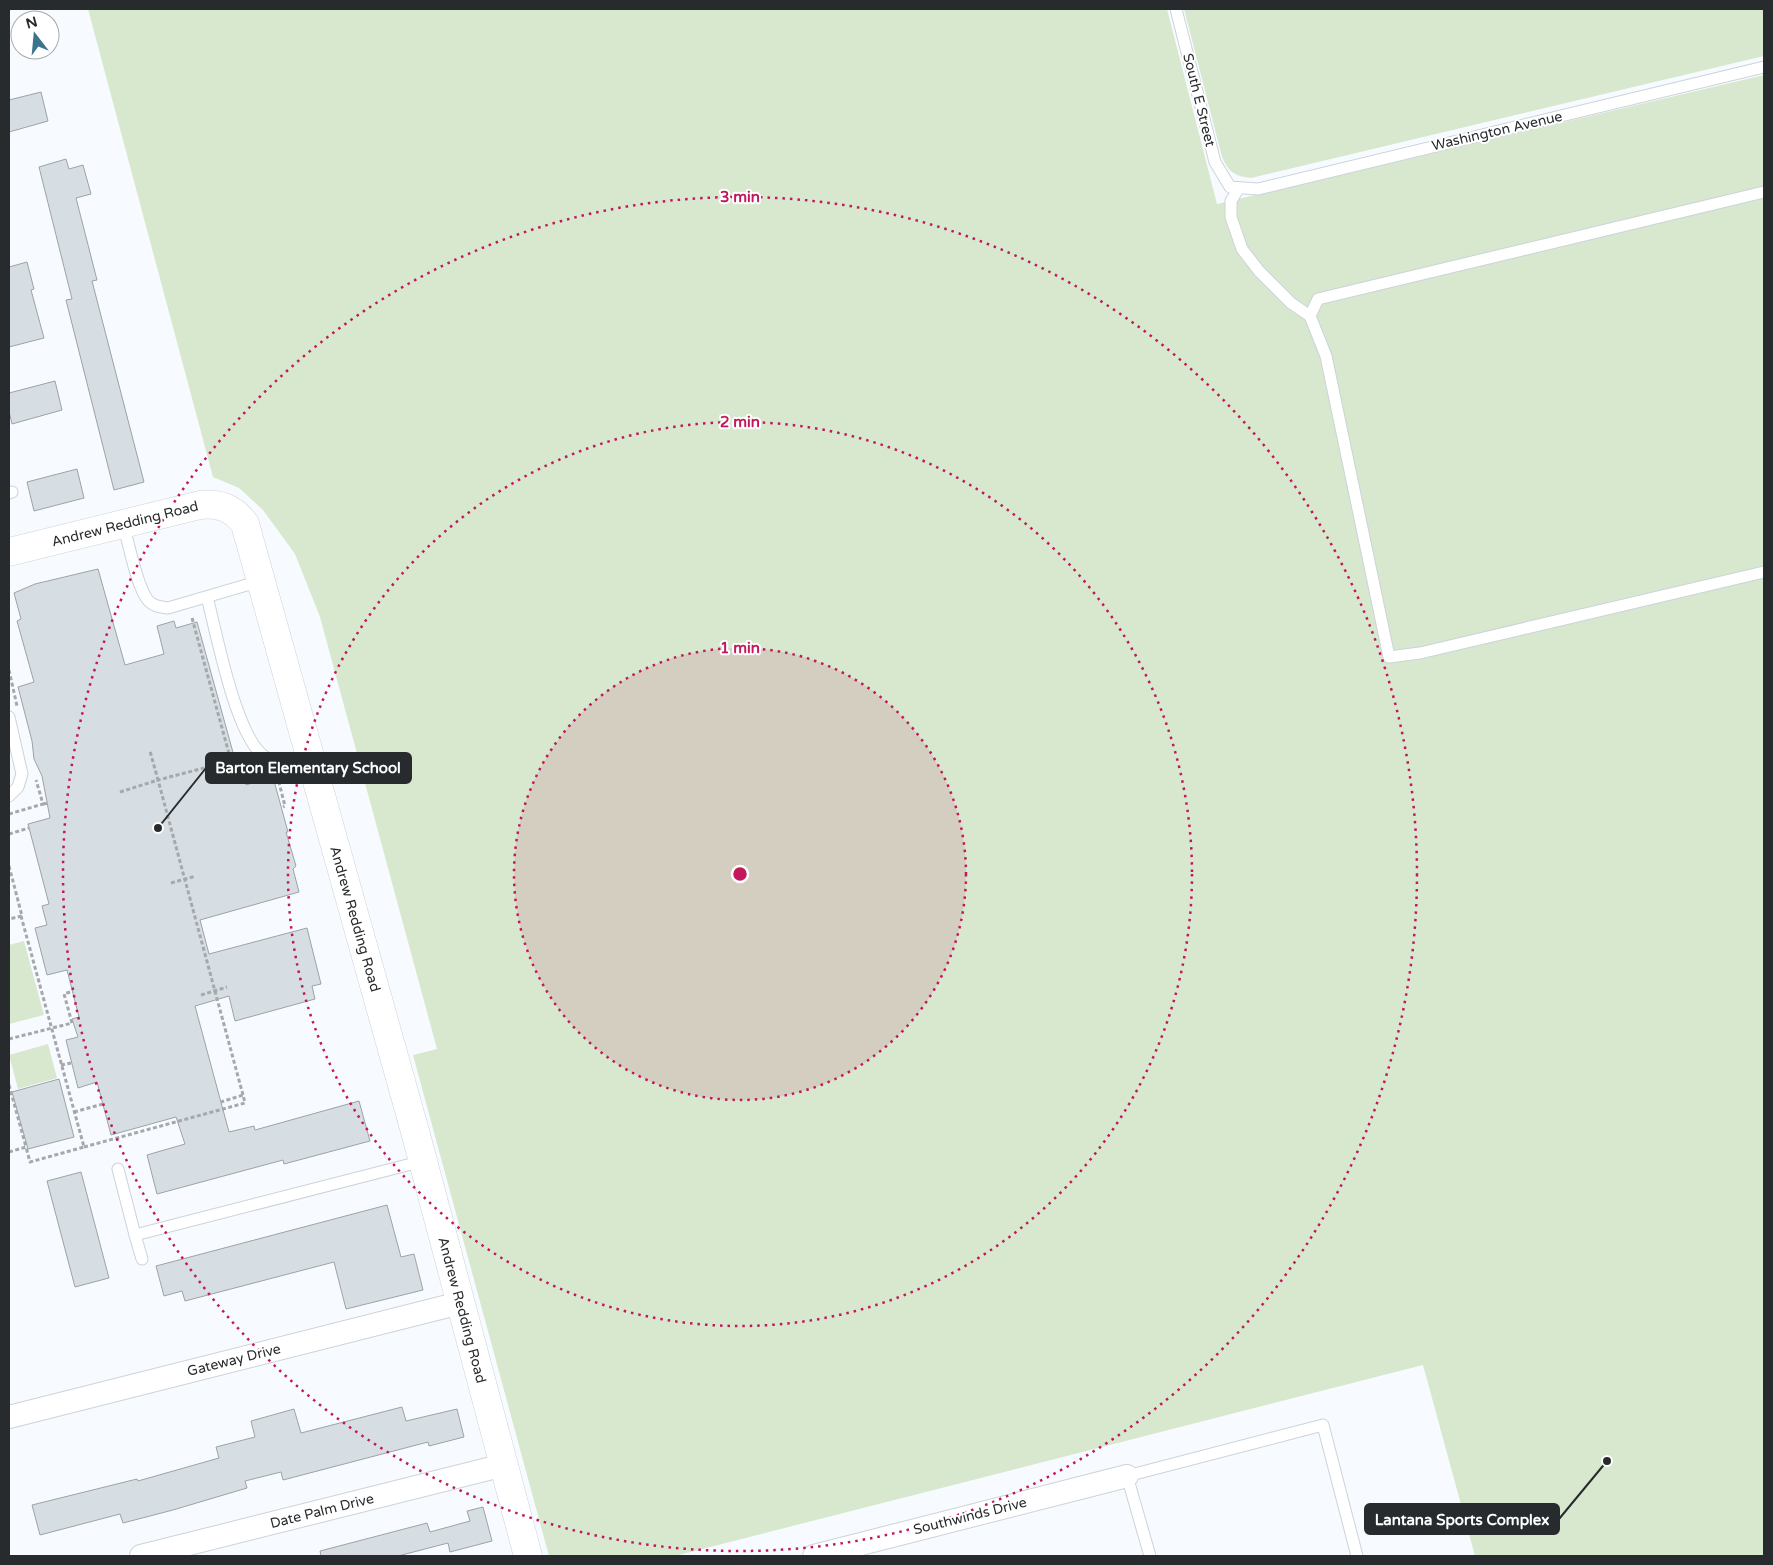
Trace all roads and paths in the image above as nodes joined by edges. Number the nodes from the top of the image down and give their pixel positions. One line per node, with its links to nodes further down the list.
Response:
1 (1176, 9): 3 (lane, South E Street)
2 (1764, 68): 3 (lane, Washington Avenue)
3 (1234, 188): 5 (lane)
4 (1764, 192): 5 (lane)
5 (1310, 316): 8 (lane)
6 (123, 524): 7 (street, Andrew Redding Road); 9 (street, Andrew Redding Road); 10 (lane)
7 (9, 552)
8 (1764, 572)
9 (260, 581): 10 (lane); 18 (street, Andrew Redding Road)
10 (207, 597): 17 (lane)
11 (192, 618): 19 (path)
12 (9, 670): 13 (path)
13 (17, 703)
14 (9, 717): 15 (lane)
15 (10, 731): 21 (lane)
16 (150, 751): 19 (path)
17 (272, 760): 18 (lane); 24 (path)
18 (311, 760): 49 (street, Andrew Redding Road)
19 (158, 780): 20 (path); 29 (path)
20 (120, 792)
21 (9, 796)
22 (48, 803): 23 (path)
23 (43, 804)
24 (282, 807)
25 (29, 828): 26 (path)
26 (9, 834)
27 (9, 866): 31 (path)
28 (196, 876): 29 (path)
29 (185, 879): 30 (path); 34 (path)
30 (171, 883)
31 (21, 916): 32 (path); 37 (path)
32 (9, 919)
33 (227, 987): 34 (path)
34 (215, 990): 36 (path); 42 (path)
35 (73, 992): 37 (path)
36 (201, 995)
37 (51, 1028): 38 (path); 40 (path)
38 (9, 1039)
39 (71, 1063): 40 (path)
40 (61, 1065): 45 (path)
41 (9, 1085): 46 (path)
42 (243, 1096): 43 (path); 47 (path)
43 (221, 1102)
44 (103, 1104): 45 (path)
45 (74, 1112): 47 (path)
46 (26, 1147): 47 (path); 48 (path)
47 (84, 1147)
48 (9, 1152)
49 (423, 1161): 51 (lane); 53 (street, Andrew Redding Road)
50 (118, 1169): 51 (lane)
51 (136, 1235): 52 (lane)
52 (142, 1259)
53 (460, 1303): 54 (street, Gateway Drive); 55 (street, Andrew Redding Road)
54 (9, 1417)
55 (504, 1465): 57 (street, Date Palm Drive); 58 (street, Andrew Redding Road)
56 (1128, 1476): 59 (street, Southwinds Drive); 60 (lane); 61 (lane)
57 (141, 1556)
58 (528, 1556)
59 (814, 1556)
60 (1150, 1556)
61 (1356, 1556)

